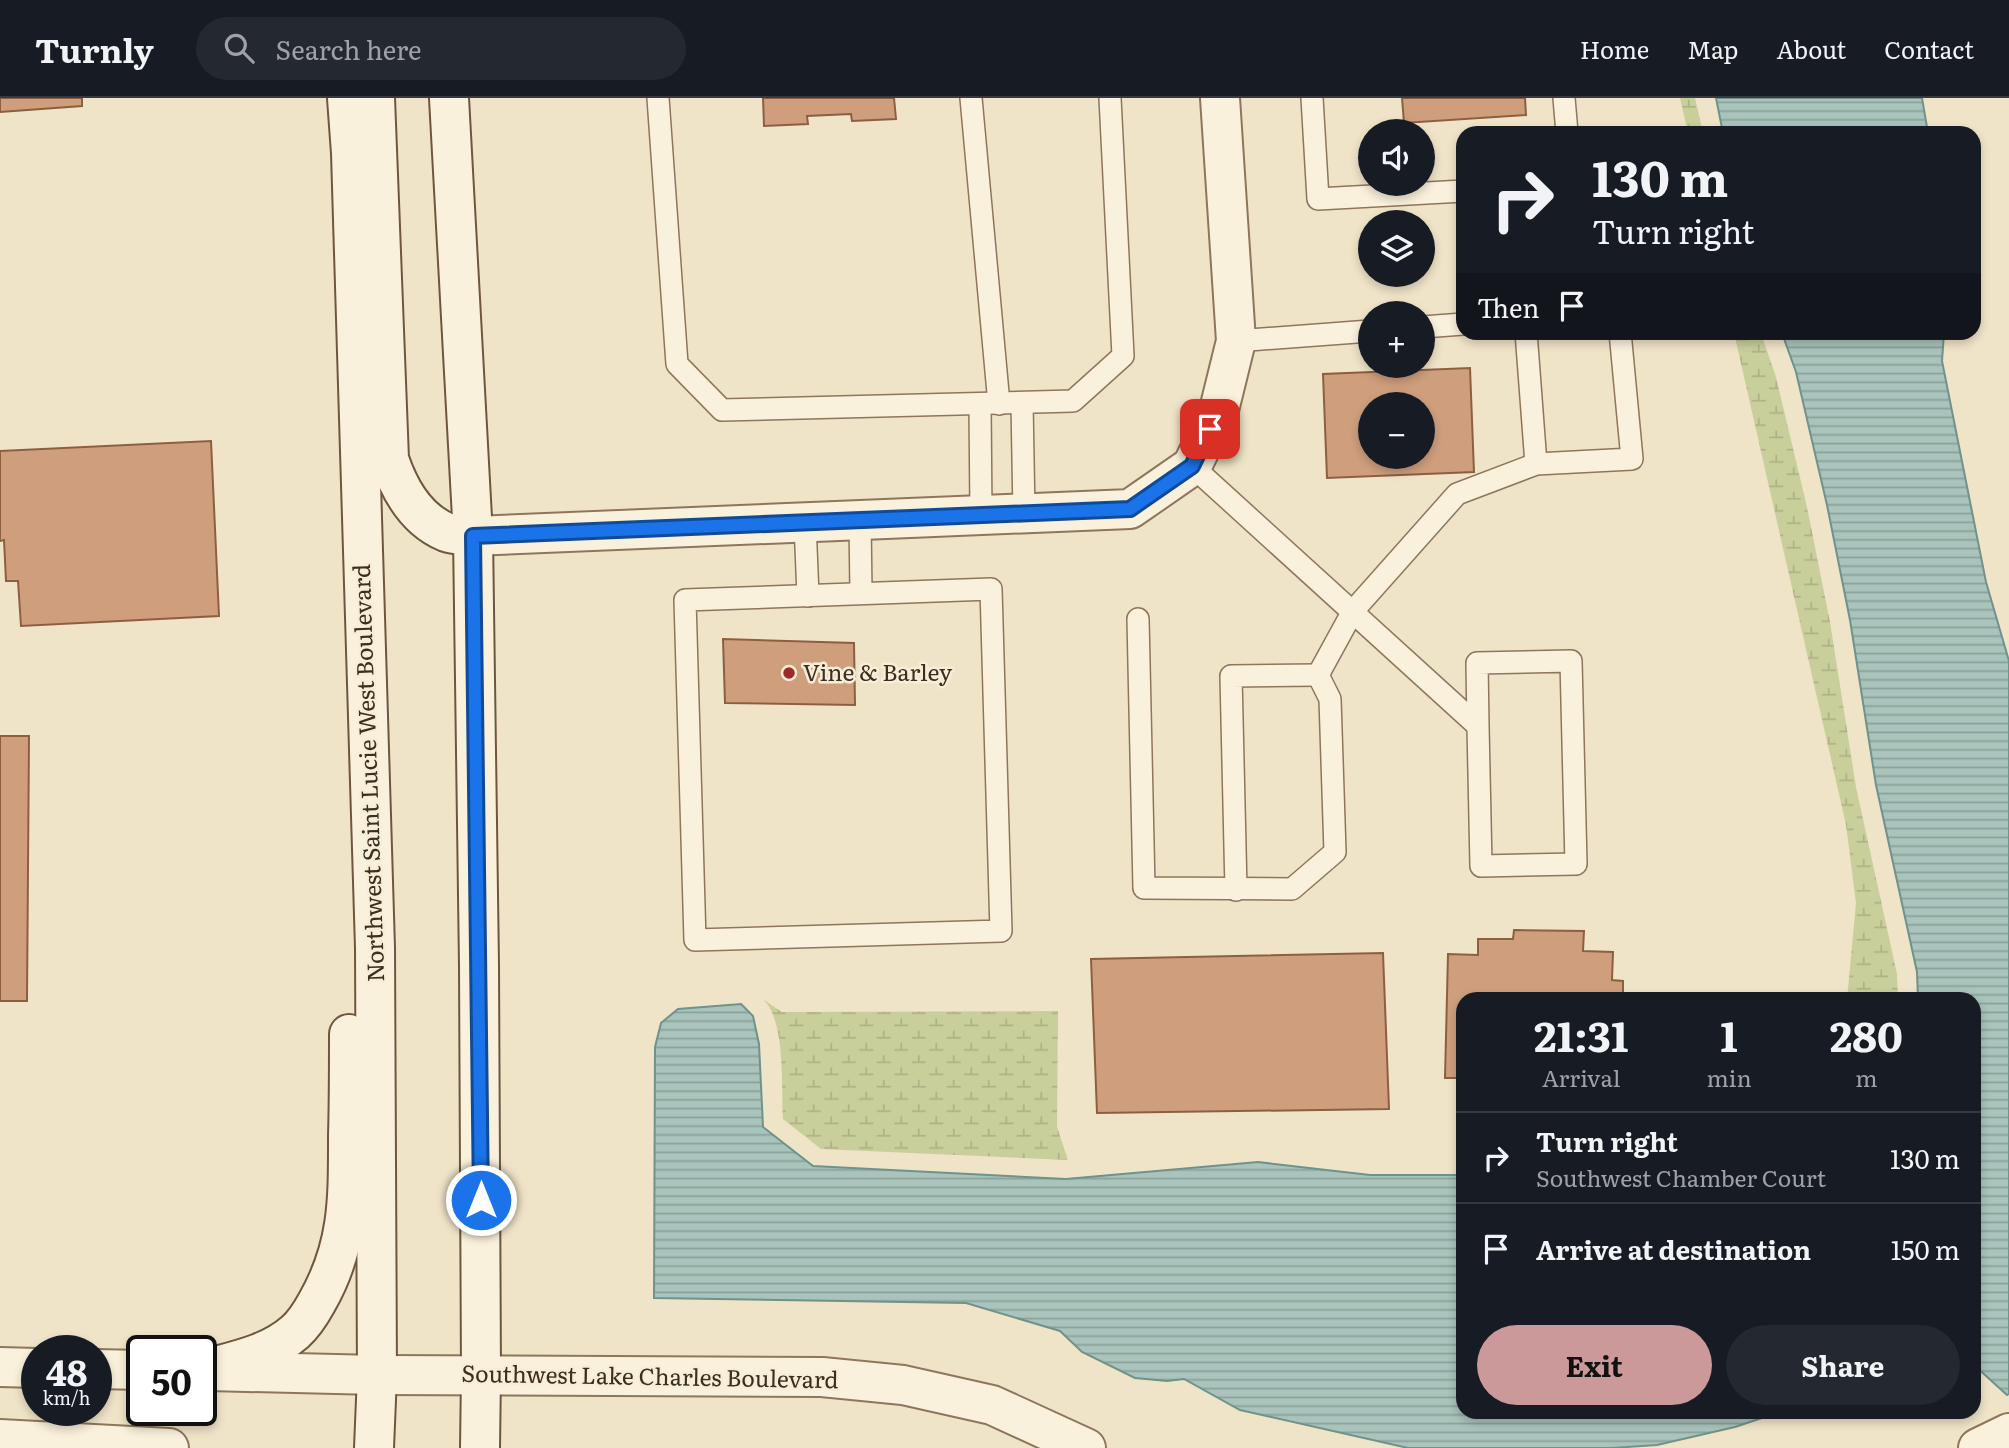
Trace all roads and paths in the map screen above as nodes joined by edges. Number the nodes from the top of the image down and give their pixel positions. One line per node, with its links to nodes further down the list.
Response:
1 (347, 98): 33 (main road, Northwest Saint Lucie West Boulevard)
2 (375, 98): 26 (main road)
3 (449, 98): 26 (main road)
4 (658, 98): 18 (lane)
5 (971, 98): 18 (lane)
6 (1110, 98): 19 (lane)
7 (1220, 98): 17 (main road)
8 (1311, 98): 11 (lane)
9 (1564, 98): 10 (lane)
10 (1566, 126)
11 (1456, 191)
12 (1456, 325): 13 (lane)
13 (1435, 326)
14 (1358, 332): 17 (lane)
15 (1527, 340): 20 (lane)
16 (1621, 340): 20 (lane)
17 (1236, 341): 21 (main road)
18 (990, 404): 19 (lane); 23 (lane)
19 (1022, 404): 22 (lane)
20 (1536, 464): 29 (lane)
21 (1192, 466): 22 (main road); 29 (lane)
22 (1024, 514): 23 (main road)
23 (981, 516): 24 (main road)
24 (860, 521): 25 (main road); 27 (lane)
25 (806, 523): 26 (main road); 28 (lane)
26 (473, 536): 39 (main road)
27 (861, 593): 28 (lane); 28 (lane)
28 (808, 596)
29 (1353, 611): 31 (lane); 32 (lane)
30 (1138, 619): 34 (lane)
31 (1318, 675): 34 (lane); 34 (lane)
32 (1478, 726): 32 (lane)
33 (373, 881): 35 (main road); 40 (main road, Northwest Saint Lucie West Boulevard)
34 (1236, 890)
35 (217, 1366)
36 (0, 1367): 37 (main road)
37 (21, 1368)
38 (217, 1370): 40 (main road, Southwest Lake Charles Boulevard)
39 (481, 1374): 40 (main road, Southwest Lake Charles Boulevard); 45 (main road); 46 (main road, Southwest Lake Charles Boulevard)
40 (377, 1375): 44 (main road, Northwest Saint Lucie West Boulevard)
41 (2009, 1433): 47 (main road)
42 (0, 1439): 43 (main road)
43 (169, 1448)
44 (374, 1448)
45 (480, 1448)
46 (1086, 1448)
47 (1978, 1448)

